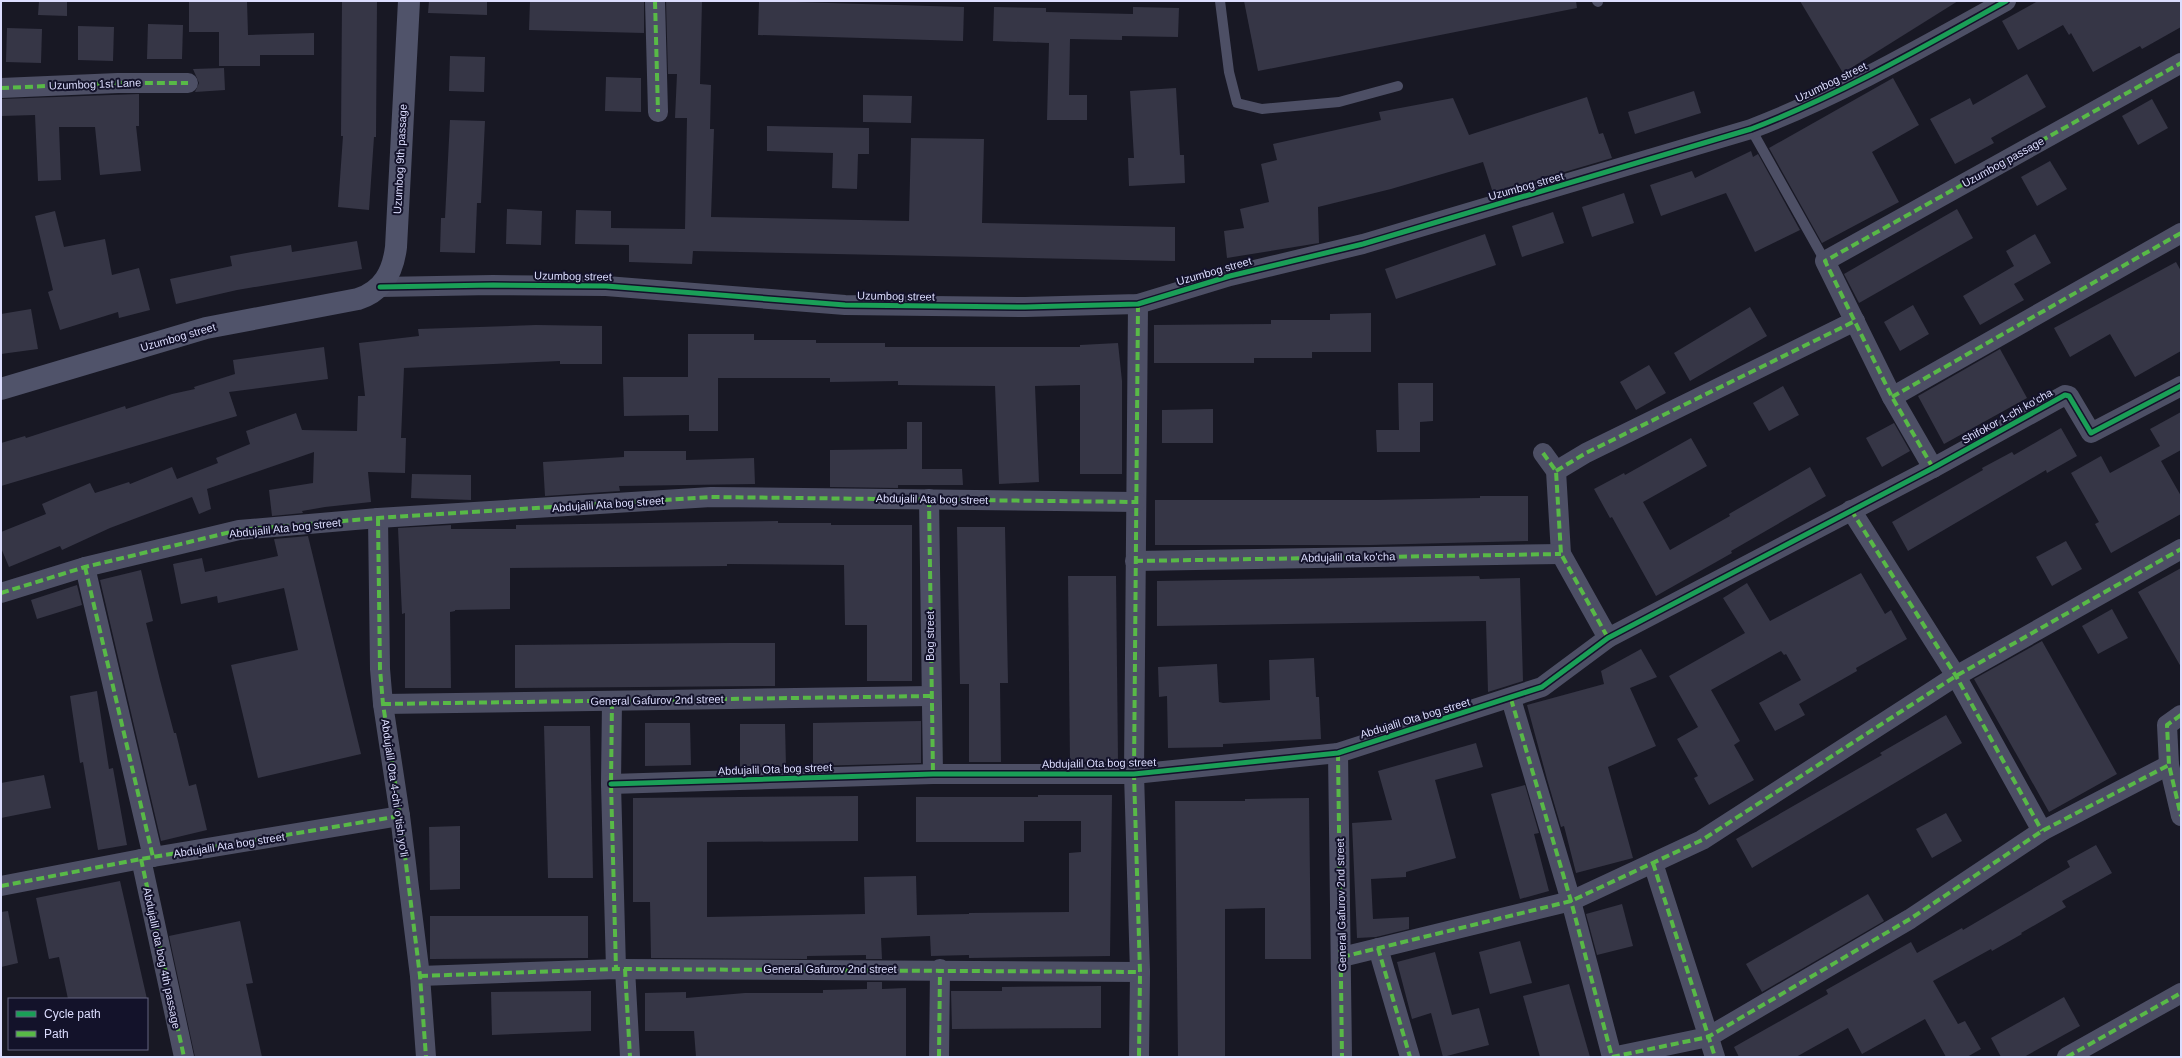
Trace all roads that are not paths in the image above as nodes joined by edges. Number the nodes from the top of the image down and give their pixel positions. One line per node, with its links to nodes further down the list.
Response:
1 (409, 1): 13 (street, Uzumbog 9th passage)
2 (655, 1): 9 (street)
3 (1220, 1): 7 (lane)
4 (2006, 1): 10 (street, Uzumbog street)
5 (2181, 63): 12 (street, Uzumbog passage)
6 (188, 83): 8 (street, Uzumbog 1st Lane)
7 (1398, 86)
8 (1, 88)
9 (658, 112)
10 (1751, 129): 12 (lane); 15 (street, Uzumbog street)
11 (2181, 233): 19 (street)
12 (1825, 261): 16 (street)
13 (380, 287): 14 (street, Uzumbog 9th passage); 15 (street, Uzumbog street)
14 (358, 299): 18 (street, Uzumbog street)
15 (1138, 304): 24 (street)
16 (1855, 321): 19 (street); 22 (street)
17 (2181, 386): 21 (street, Shifokor 1-chi ko'cha)
18 (1, 388)
19 (1892, 397): 21 (street)
20 (1544, 453): 22 (street)
21 (1933, 468): 25 (street, Abdujalil Ota bog street)
22 (1556, 471): 28 (street)
23 (929, 499): 24 (street, Abdujalil Ata bog street); 26 (street, Abdujalil Ata bog street); 34 (street, Bog street)
24 (1136, 502): 29 (street)
25 (1851, 510): 32 (street, Abdujalil Ota bog street); 33 (street)
26 (378, 518): 30 (street, Abdujalil Ata bog street); 37 (street, Abdujalil Ota 4-chi o'tish yo'li)
27 (2181, 549): 33 (street)
28 (1561, 554): 29 (street, Abdujalil ota ko'cha); 32 (street)
29 (1135, 561): 42 (street)
30 (86, 567): 31 (street, Abdujalil Ata bog street); 47 (street)
31 (1, 593)
32 (1608, 638): 35 (street, Abdujalil Ota bog street)
33 (1956, 676): 46 (street); 48 (street)
34 (931, 696): 36 (street, General Gafurov 2nd street); 41 (street, Bog street)
35 (1511, 699): 39 (street, Abdujalil Ota bog street); 50 (street)
36 (612, 701): 37 (street, General Gafurov 2nd street); 43 (street)
37 (383, 704): 44 (street, Abdujalil Ota 4-chi o'tish yo'li)
38 (2181, 716): 40 (street)
39 (1338, 753): 42 (street, Abdujalil Ota bog street); 52 (street, General Gafurov 2nd street)
40 (2169, 765): 45 (street); 46 (street)
41 (933, 774): 42 (street, Abdujalil Ota bog street); 43 (street, Abdujalil Ota bog street)
42 (1134, 774): 55 (street)
43 (611, 784): 53 (street)
44 (400, 816): 47 (street, Abdujalil Ata bog street); 56 (street, Abdujalil Ota 4-chi o'tish yo'li)
45 (2181, 816)
46 (2042, 831): 58 (street)
47 (147, 858): 49 (street, Abdujalil Ata bog street); 59 (street, Abdujalil ota bog 4th passage)
48 (1653, 863): 50 (street); 58 (street)
49 (1, 886)
50 (1571, 901): 51 (street); 66 (street)
51 (1378, 948): 52 (street); 65 (street)
52 (1342, 957): 64 (street, General Gafurov 2nd street)
53 (620, 969): 54 (street, General Gafurov 2nd street); 56 (street, General Gafurov 2nd street); 61 (street)
54 (940, 969): 55 (street, General Gafurov 2nd street); 62 (street)
55 (1140, 972): 63 (street)
56 (420, 976): 60 (street, Abdujalil Ota 4-chi o'tish yo'li)
57 (2181, 993): 68 (street)
58 (1708, 1037): 66 (street); 67 (street)
59 (184, 1057)
60 (426, 1057)
61 (630, 1057)
62 (939, 1057)
63 (1139, 1057)
64 (1342, 1057)
65 (1410, 1057)
66 (1612, 1057)
67 (1715, 1057)
68 (2067, 1057)

